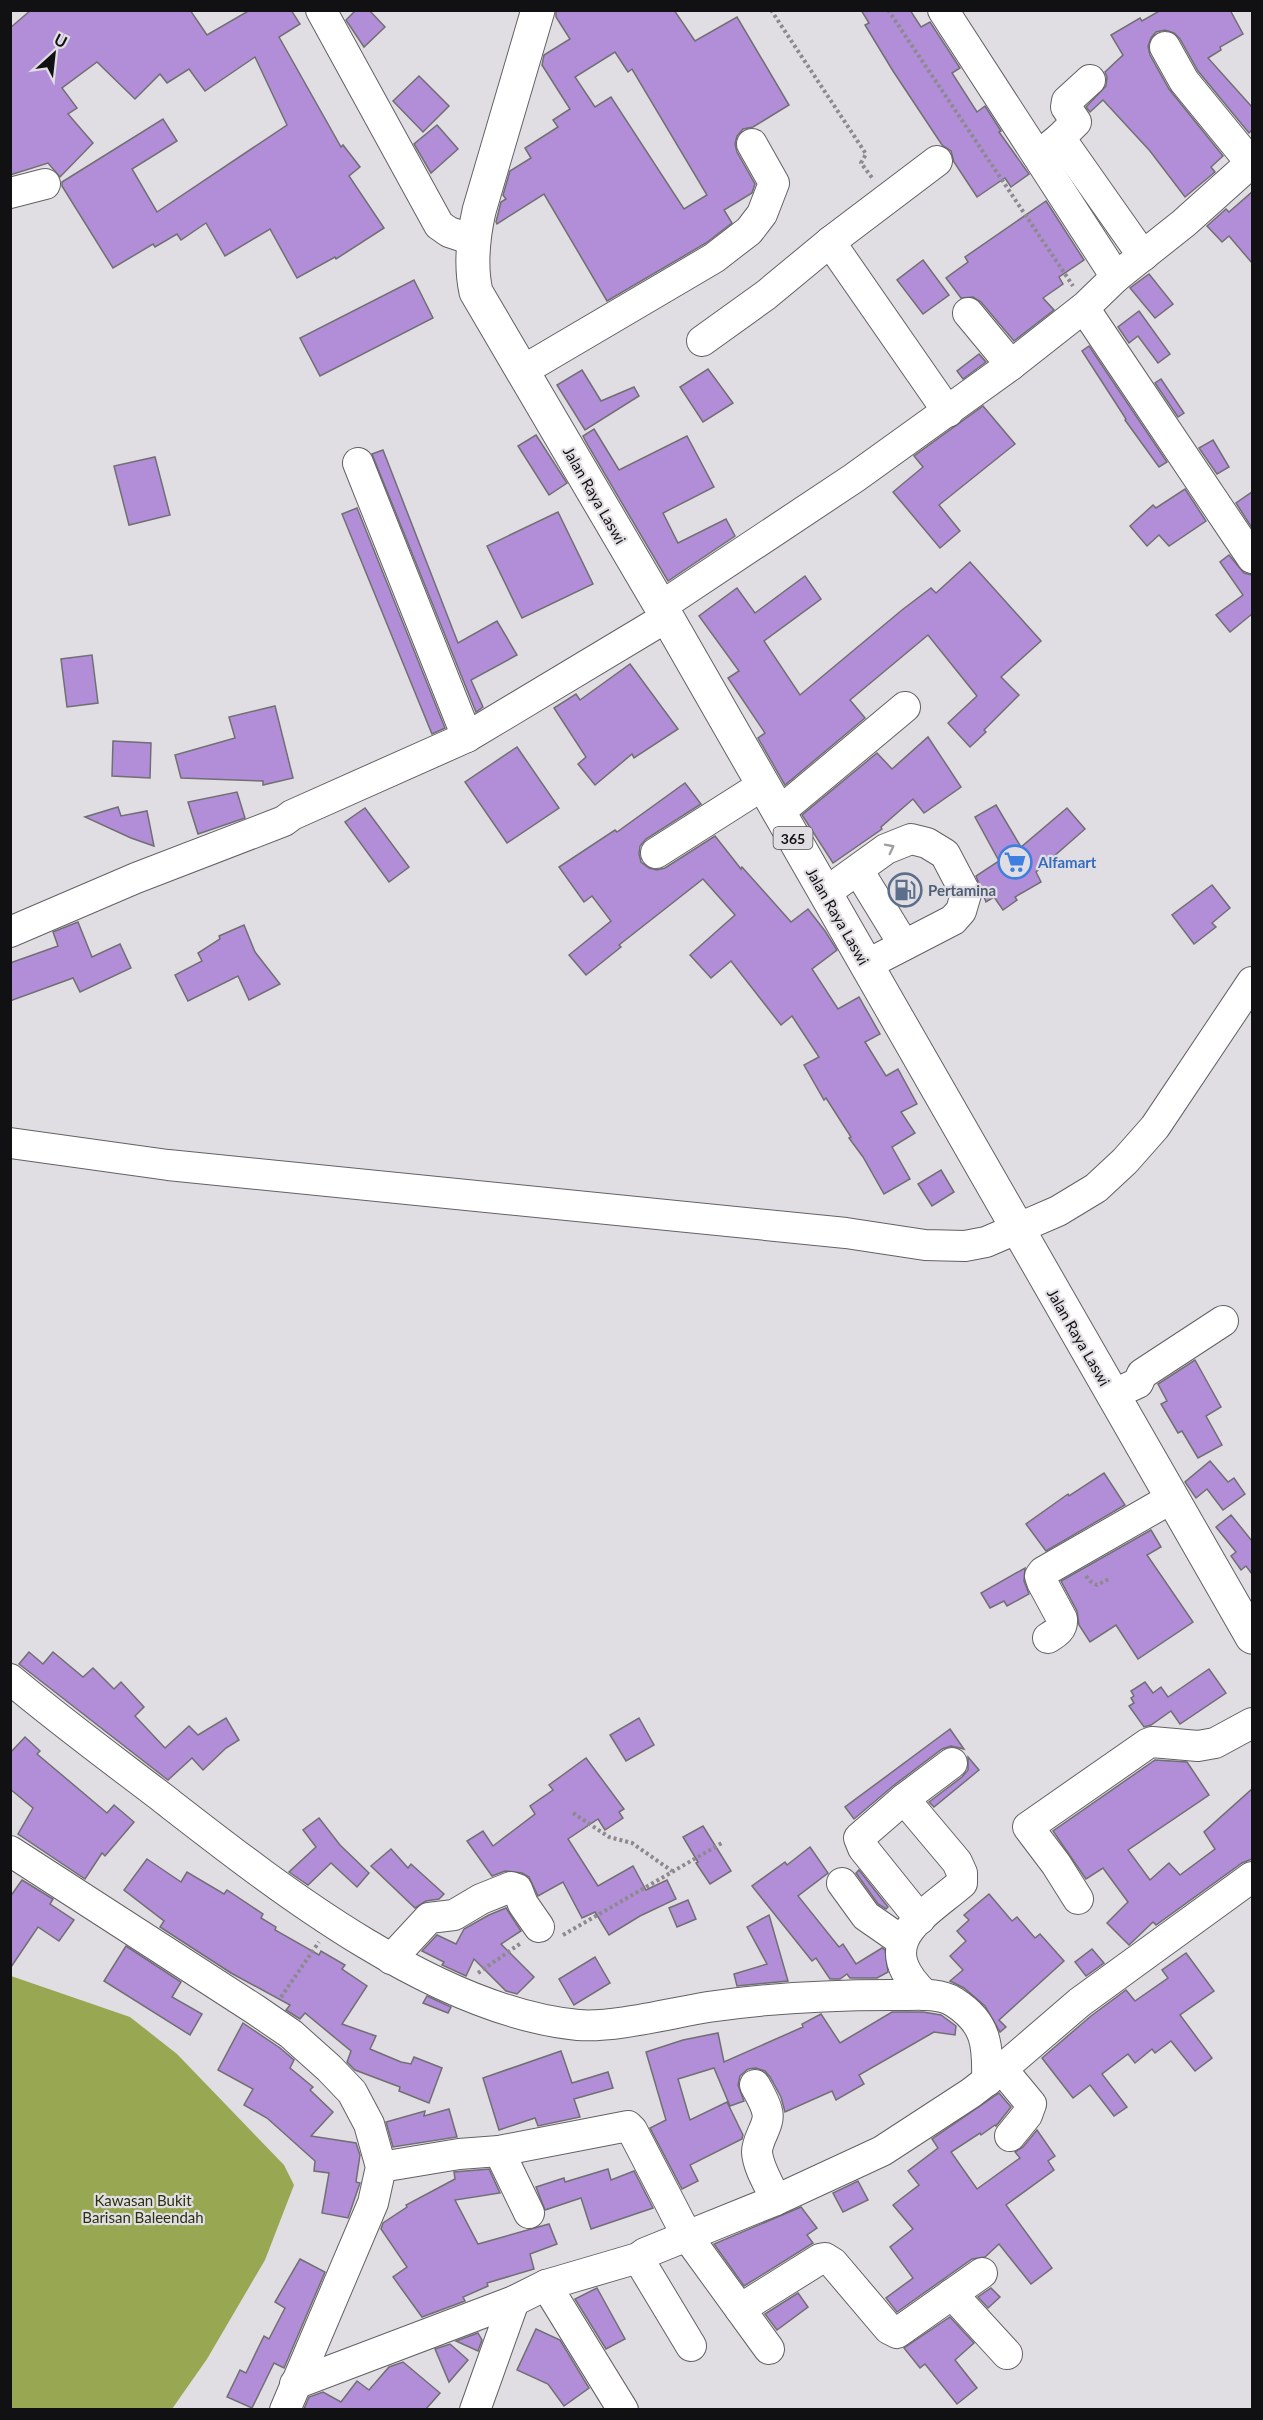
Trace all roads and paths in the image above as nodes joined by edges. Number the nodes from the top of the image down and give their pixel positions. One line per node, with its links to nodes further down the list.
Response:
1 (321, 10): 15 (street)
2 (538, 10): 15 (main road, Jalan Raya Laswi / 365)
3 (771, 10): 11 (path)
4 (888, 10): 19 (path)
5 (943, 10): 9 (street)
6 (1165, 47): 12 (street)
7 (1090, 80): 9 (street)
8 (752, 144): 23 (street)
9 (1049, 147): 17 (street); 18 (street)
10 (937, 160): 16 (street)
11 (861, 163)
12 (1252, 163): 17 (street)
13 (45, 184): 14 (street)
14 (10, 193)
15 (453, 232): 23 (main road, Jalan Raya Laswi / 365)
16 (830, 242): 21 (street); 24 (street)
17 (1143, 256): 18 (street)
18 (1116, 277): 19 (street)
19 (1085, 307): 22 (street); 26 (street)
20 (968, 313): 22 (street)
21 (702, 340)
22 (1011, 365): 24 (street)
23 (522, 371): 27 (main road, Jalan Raya Laswi / 365)
24 (948, 412): 27 (street)
25 (358, 463): 29 (street)
26 (1252, 558)
27 (666, 617): 29 (street); 30 (main road, Jalan Raya Laswi / 365)
28 (905, 707): 30 (street)
29 (473, 737): 34 (street)
30 (771, 799): 31 (street); 33 (main road, Jalan Raya Laswi / 365)
31 (656, 853)
32 (858, 870): 33 (street); 35 (street); 35 (street, one-way to 35)
33 (825, 893): 36 (main road, Jalan Raya Laswi / 365)
34 (10, 932)
35 (904, 945): 36 (street)
36 (866, 965): 39 (main road, Jalan Raya Laswi / 365)
37 (1252, 982): 39 (street)
38 (10, 1143): 39 (street)
39 (1017, 1230): 41 (main road, Jalan Raya Laswi / 365)
40 (1223, 1321): 41 (street)
41 (1112, 1395): 42 (main road, Jalan Raya Laswi / 365)
42 (1172, 1497): 43 (main road, Jalan Raya Laswi / 365); 44 (street)
43 (1252, 1637)
44 (1048, 1638)
45 (10, 1679): 56 (street)
46 (1252, 1723): 55 (street)
47 (952, 1762): 48 (street)
48 (904, 1798): 58 (street); 58 (street)
49 (573, 1813): 52 (path)
50 (722, 1843): 52 (path)
51 (10, 1851): 62 (street)
52 (672, 1871): 57 (path)
53 (1252, 1877): 63 (street)
54 (842, 1883): 58 (street)
55 (1078, 1899)
56 (334, 1921): 59 (street); 62 (path)
57 (539, 1927): 59 (street); 60 (path)
58 (911, 1930): 61 (street)
59 (391, 1959): 60 (street)
60 (466, 1994): 61 (street)
61 (925, 1995): 63 (street)
62 (267, 2018): 67 (street)
63 (994, 2075): 65 (street); 68 (street)
64 (755, 2085): 68 (street)
65 (1010, 2136)
66 (499, 2151): 67 (street); 69 (street); 70 (street)
67 (381, 2167): 80 (street)
68 (776, 2200): 70 (street)
69 (529, 2214)
70 (687, 2236): 71 (street); 76 (street)
71 (638, 2258): 73 (street); 77 (street)
72 (982, 2273): 74 (street)
73 (546, 2285): 75 (street); 82 (street)
74 (952, 2294): 76 (street); 79 (street)
75 (514, 2301): 80 (street); 81 (street)
76 (740, 2309): 78 (street)
77 (691, 2346)
78 (769, 2349)
79 (1007, 2354)
80 (290, 2397)
81 (475, 2409)
82 (623, 2409)

